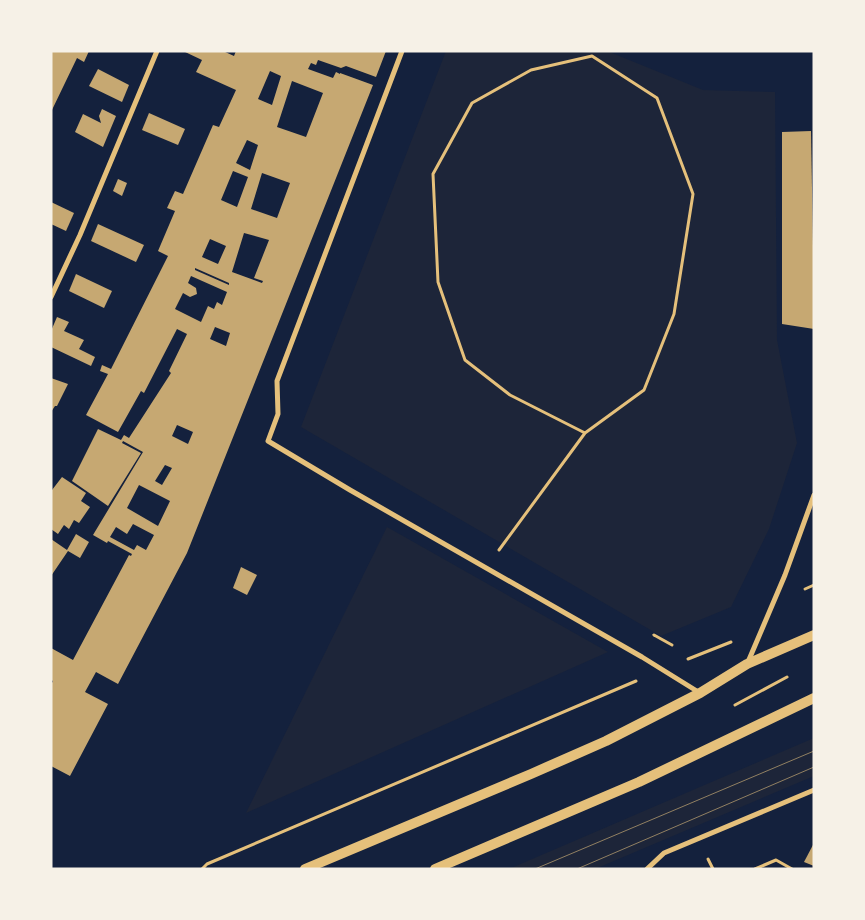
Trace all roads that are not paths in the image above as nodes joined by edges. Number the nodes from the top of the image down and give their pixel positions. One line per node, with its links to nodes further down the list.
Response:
1 (157, 51): 3 (street)
2 (402, 51): 7 (street)
3 (51, 297)
4 (814, 495): 6 (street)
5 (814, 635): 6 (main road)
6 (747, 664): 7 (main road)
7 (700, 693): 10 (main road)
8 (814, 698): 11 (main road)
9 (814, 790): 12 (street)
10 (305, 869)
11 (435, 869)
12 (647, 869)

